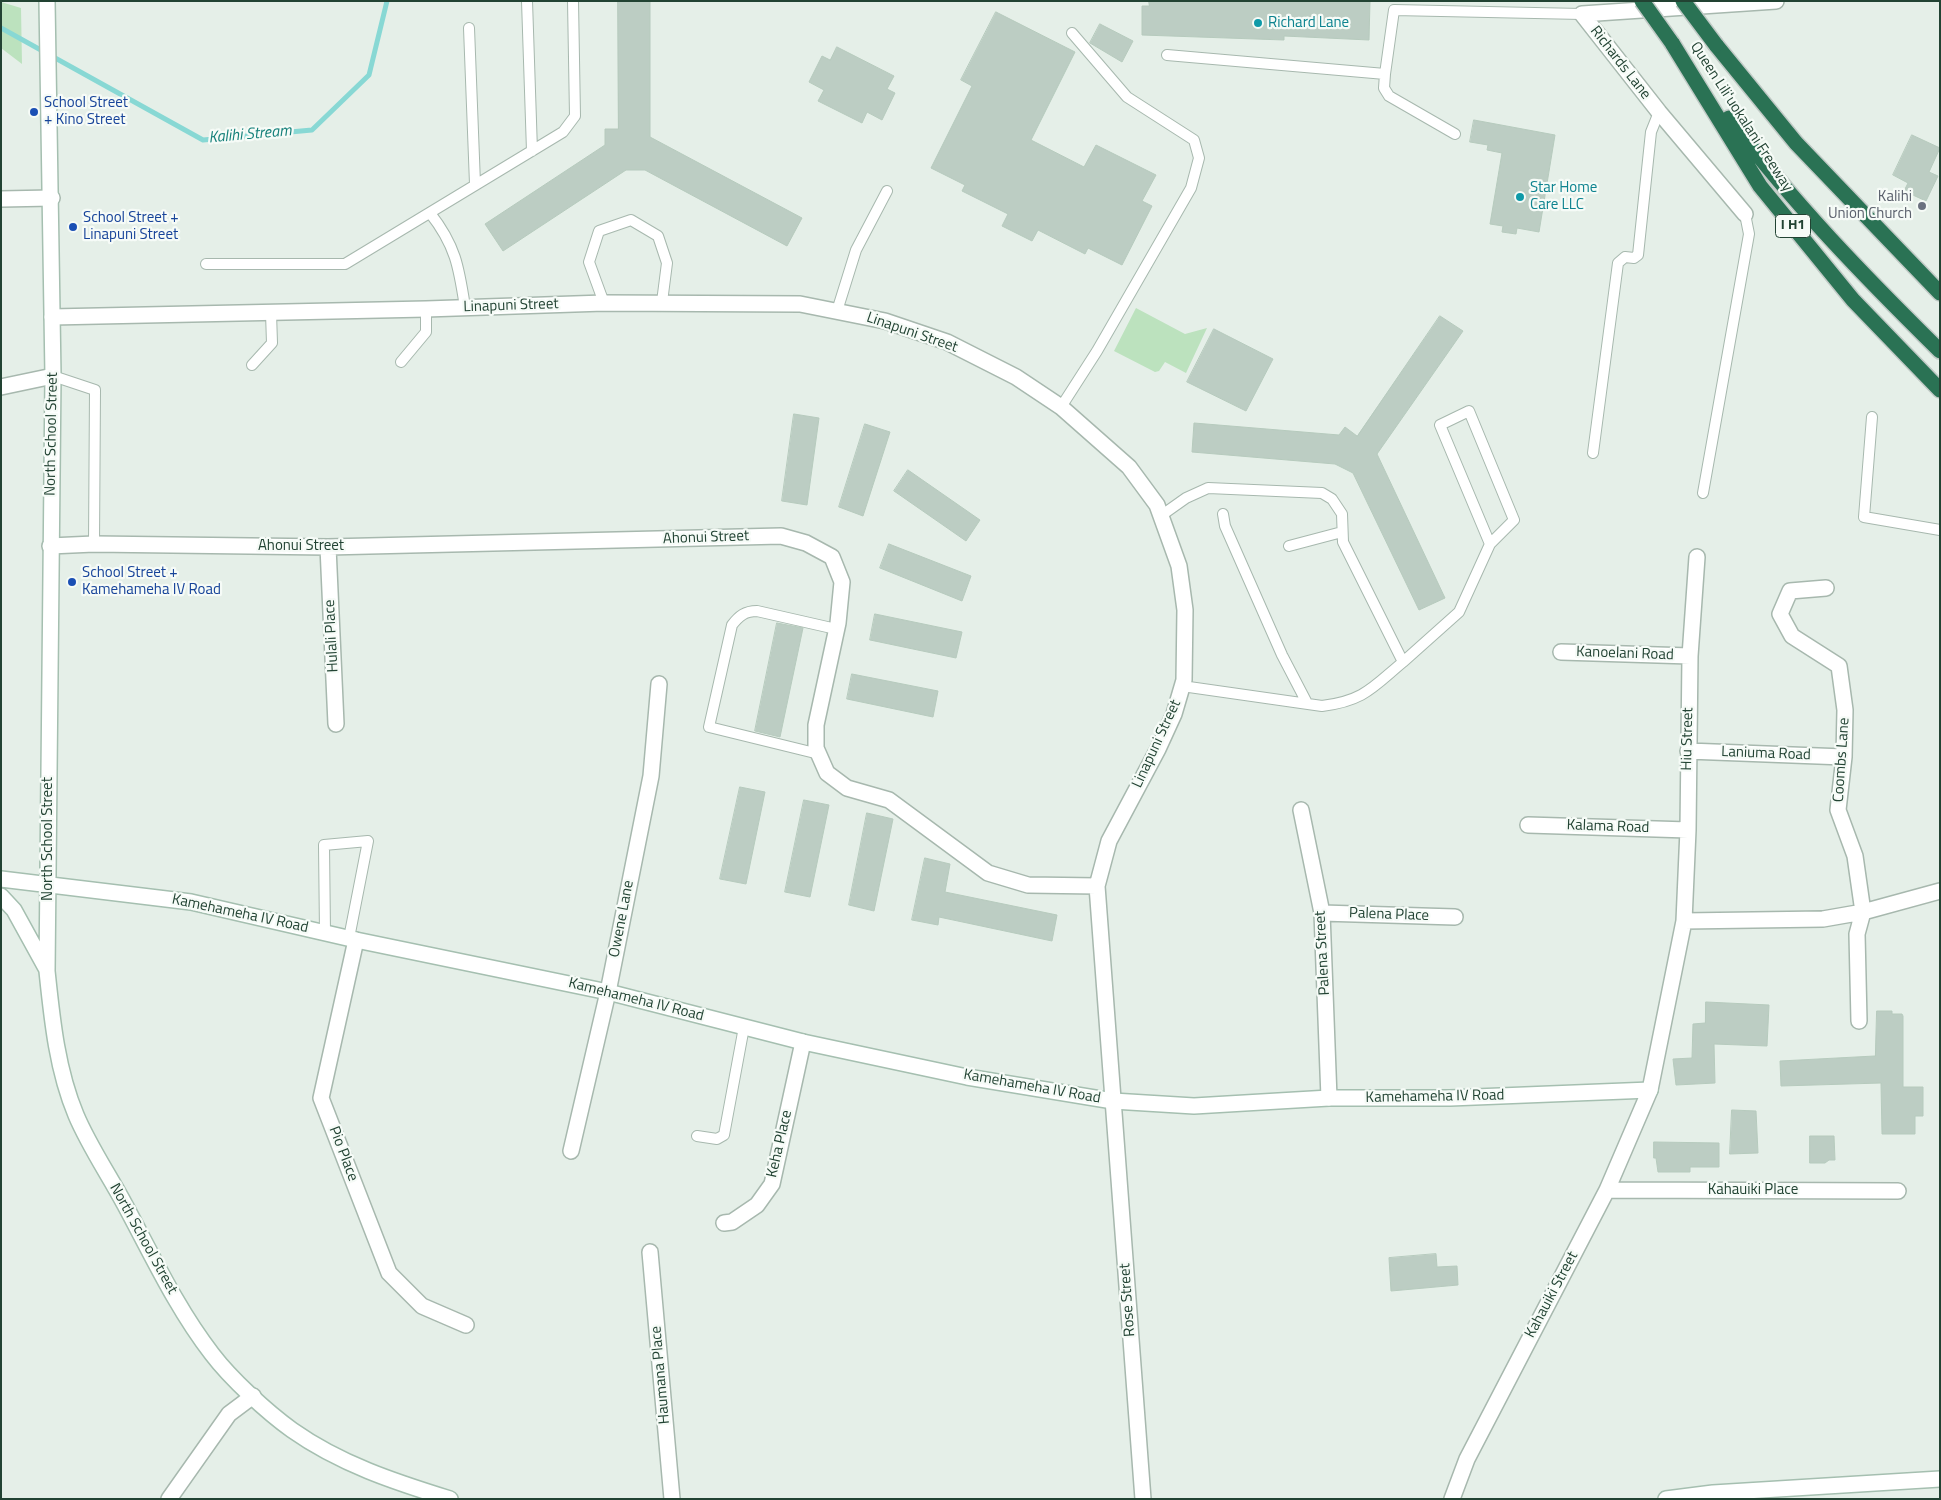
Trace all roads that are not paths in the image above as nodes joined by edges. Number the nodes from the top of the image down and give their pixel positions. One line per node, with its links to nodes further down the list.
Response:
1 (47, 1): 18 (street, North School Street)
2 (527, 1): 15 (lane)
3 (574, 1): 15 (lane)
4 (1642, 1): 10 (highway, I H1, bridge)
5 (1683, 1): 23 (highway, bridge)
6 (1776, 1): 7 (street, Richards Lane)
7 (1582, 14): 12 (lane); 13 (street, Richards Lane)
8 (469, 28): 16 (lane)
9 (1072, 32): 37 (lane)
10 (1672, 43): 31 (highway); 36 (highway, Queen Liliʻuokalani Freeway / I H1)
11 (1167, 54): 12 (lane)
12 (1385, 74): 14 (lane)
13 (1659, 112): 21 (street, Richards Lane); 39 (lane)
14 (1455, 134)
15 (532, 151): 16 (lane)
16 (475, 184): 20 (lane)
17 (887, 191): 28 (lane)
18 (52, 198): 19 (street); 30 (street, North School Street)
19 (1, 199)
20 (430, 214): 22 (lane); 26 (lane)
21 (1745, 214): 40 (lane)
22 (206, 264)
23 (1940, 293)
24 (604, 302): 25 (street, Linapuni Street); 25 (lane); 26 (street, Linapuni Street)
25 (662, 302): 28 (street, Linapuni Street)
26 (465, 307): 27 (street, Linapuni Street)
27 (426, 309): 29 (street, Linapuni Street); 32 (lane)
28 (836, 310): 37 (street, Linapuni Street)
29 (271, 313): 30 (street, Linapuni Street); 33 (lane)
30 (52, 317): 34 (street, North School Street)
31 (1940, 351)
32 (401, 362)
33 (252, 365)
34 (53, 376): 35 (street); 45 (lane); 47 (street, North School Street)
35 (1, 387)
36 (1940, 390)
37 (1061, 407): 42 (street, Linapuni Street)
38 (1872, 418): 43 (lane)
39 (1593, 452)
40 (1702, 493)
41 (1223, 514): 58 (lane)
42 (1162, 515): 44 (lane); 57 (street, Linapuni Street)
43 (1940, 530)
44 (1342, 532): 48 (lane); 55 (lane)
45 (94, 544): 47 (street, Ahonui Street); 49 (street, Ahonui Street)
46 (1490, 544): 46 (lane); 55 (lane)
47 (50, 546): 67 (street, North School Street)
48 (1289, 546)
49 (328, 547): 52 (street, Ahonui Street); 59 (street, Hulali Place)
50 (1697, 557): 54 (street, Hiu Street)
51 (1826, 588): 62 (street, Coombs Lane)
52 (836, 629): 61 (street, Ahonui Street); 61 (lane)
53 (1561, 652): 54 (street, Kanoelani Road)
54 (1690, 656): 60 (street, Hiu Street)
55 (1403, 662): 58 (lane)
56 (659, 684): 78 (street, Owene Lane)
57 (1182, 686): 58 (lane); 68 (street, Linapuni Street)
58 (1307, 704)
59 (336, 724)
60 (1688, 751): 62 (street, Laniuma Road); 65 (street, Hiu Street)
61 (818, 754): 68 (street, Ahonui Street)
62 (1844, 757): 71 (street, Coombs Lane)
63 (1301, 810): 72 (street, Palena Street)
64 (1528, 825): 65 (street, Kalama Road)
65 (1688, 830): 74 (street, Hiu Street)
66 (1, 879): 67 (street, Kamehameha IV Road)
67 (47, 883): 75 (street, Kamehameha IV Road); 77 (street, North School Street)
68 (1097, 886): 84 (street, Linapuni Street)
69 (1940, 890): 71 (street)
70 (1, 896): 77 (street)
71 (1863, 912): 74 (street); 79 (street, Coombs Lane)
72 (1322, 913): 73 (street, Palena Place); 83 (street, Palena Street)
73 (1455, 917)
74 (1684, 921): 82 (street)
75 (325, 932): 76 (street, Kamehameha IV Road); 76 (lane)
76 (352, 939): 78 (street, Kamehameha IV Road); 91 (street, Pio Place)
77 (47, 971): 92 (street, North School Street)
78 (608, 992): 80 (street, Kamehameha IV Road); 86 (street, Owene Lane)
79 (1859, 1021)
80 (744, 1027): 81 (street, Kamehameha IV Road); 85 (lane)
81 (803, 1042): 84 (street, Kamehameha IV Road); 89 (street, Keha Place)
82 (1650, 1090): 83 (street, Kamehameha IV Road); 87 (street, Kahauiki Street)
83 (1329, 1098): 84 (street, Kamehameha IV Road)
84 (1113, 1101): 97 (street, Rose Street)
85 (698, 1136)
86 (571, 1151)
87 (1607, 1190): 88 (street, Kahauiki Place); 98 (street, Kahauiki Street)
88 (1898, 1191)
89 (724, 1223)
90 (650, 1252): 96 (street, Haumana Place)
91 (466, 1325)
92 (253, 1396): 94 (street); 95 (street, North School Street)
93 (1940, 1479): 99 (street)
94 (169, 1499)
95 (450, 1499)
96 (672, 1499)
97 (1143, 1499)
98 (1452, 1499)
99 (1666, 1499)

